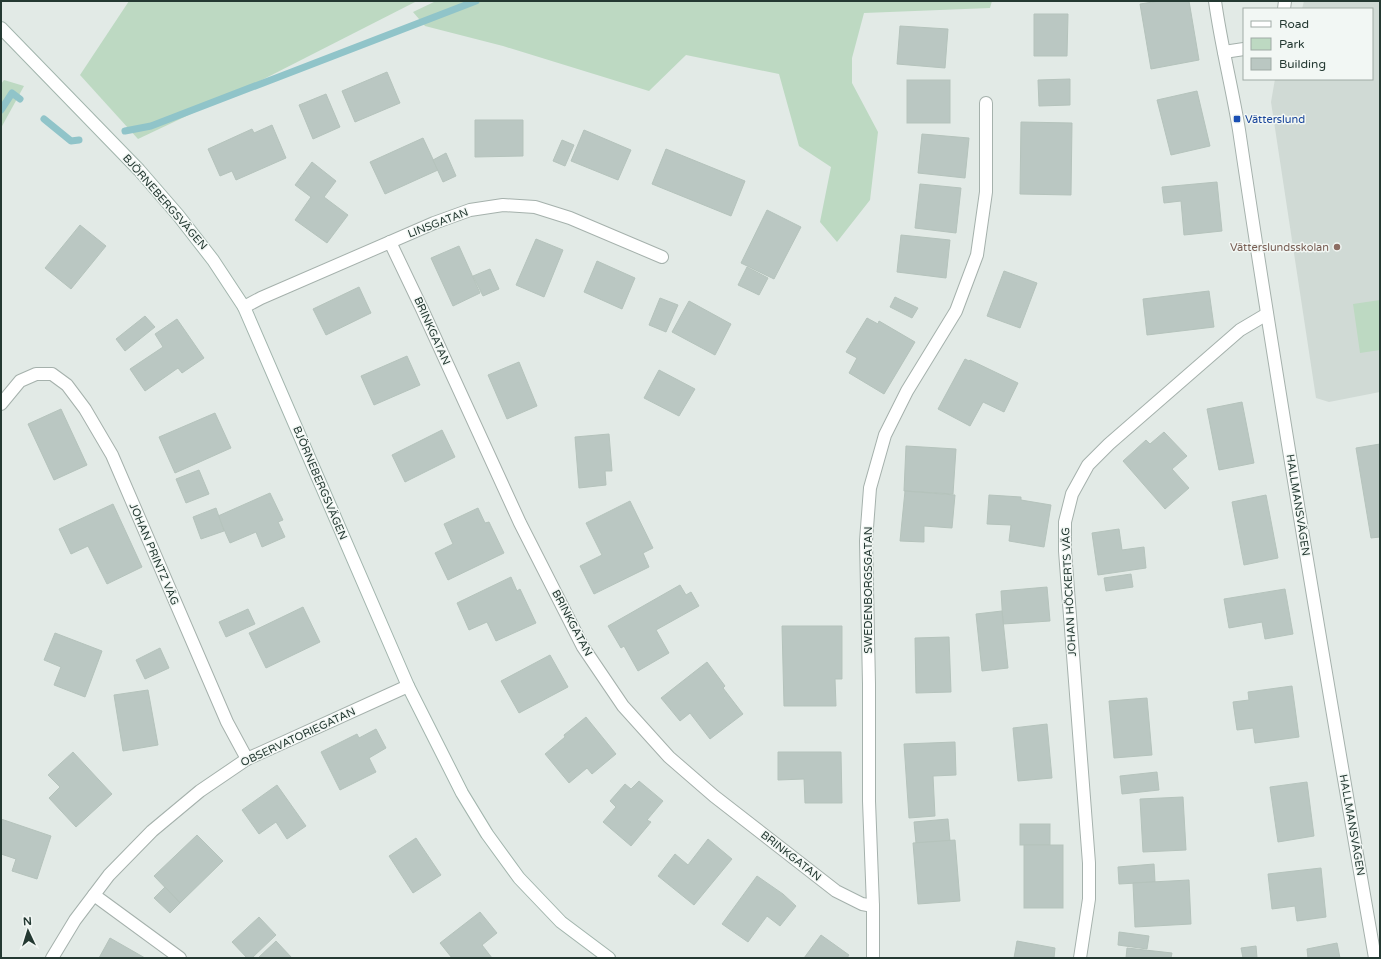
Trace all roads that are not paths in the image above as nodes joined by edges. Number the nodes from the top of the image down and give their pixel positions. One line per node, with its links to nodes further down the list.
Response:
1 (1215, 1): 4 (street, HALLMANSVÄGEN)
2 (2, 30): 8 (street, BJÖRNEBERGSVÄGEN)
3 (1243, 49): 4 (street)
4 (1224, 52): 9 (street, HALLMANSVÄGEN)
5 (986, 103): 14 (street, SWEDENBORGSGATAN)
6 (390, 242): 7 (street, LINSGATAN); 8 (street, LINSGATAN); 14 (street, BRINKGATAN)
7 (662, 257)
8 (244, 307): 11 (street, BJÖRNEBERGSVÄGEN)
9 (1267, 314): 19 (street, JOHAN HÖCKERTS VÄG); 20 (street, HALLMANSVÄGEN)
10 (1, 404): 12 (street, JOHAN PRINTZ VÄG)
11 (408, 686): 12 (street, OBSERVATORIEGATAN); 17 (street, BJÖRNEBERGSVÄGEN)
12 (247, 759): 13 (street, OBSERVATORIEGATAN)
13 (94, 895): 15 (street, OBSERVATORIEGATAN); 16 (street)
14 (873, 906): 18 (street, SWEDENBORGSGATAN)
15 (52, 958)
16 (180, 958)
17 (608, 958)
18 (873, 958)
19 (1080, 958)
20 (1375, 958)

